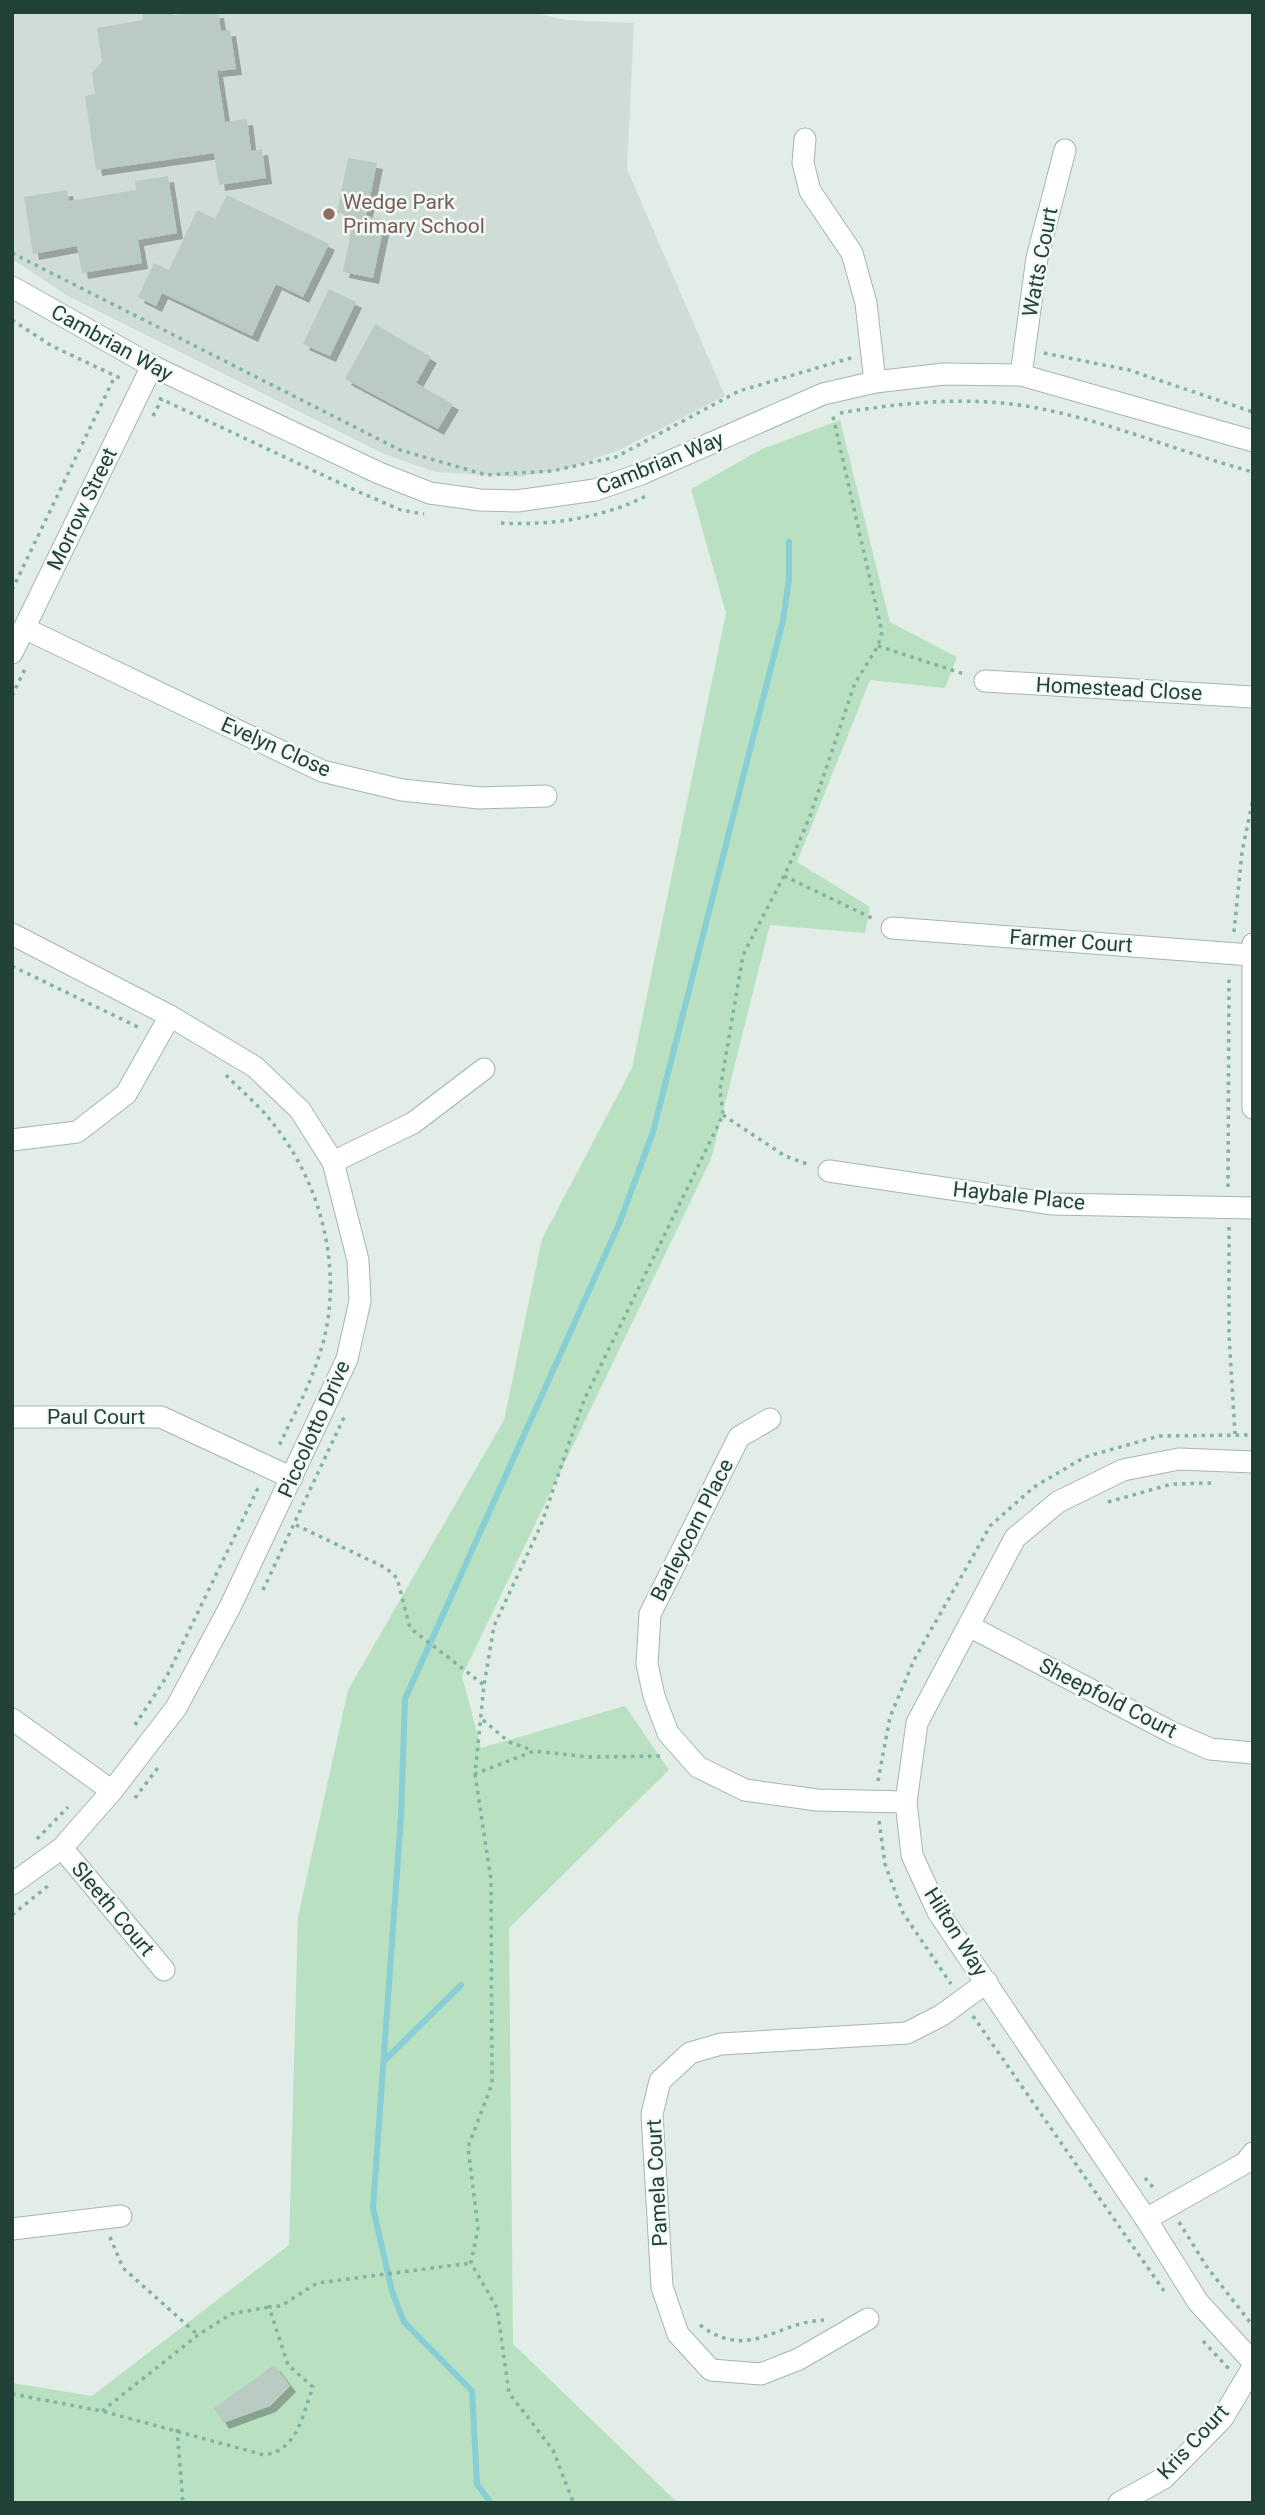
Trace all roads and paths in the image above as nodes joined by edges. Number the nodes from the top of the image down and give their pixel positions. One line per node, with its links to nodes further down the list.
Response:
1 (805, 139): 7 (street)
2 (1065, 150): 6 (street, Watts Court)
3 (12, 253): 7 (path)
4 (12, 287): 8 (street, Cambrian Way)
5 (12, 320): 10 (path)
6 (1024, 353): 9 (street, Watts Court); 14 (path)
7 (872, 357): 11 (street)
8 (152, 366): 12 (street, Morrow Street); 13 (street, Cambrian Way)
9 (1021, 375): 11 (street, Cambrian Way); 17 (street, Cambrian Way)
10 (115, 376): 12 (path); 22 (path)
11 (875, 382): 13 (street, Cambrian Way)
12 (141, 388): 20 (path); 23 (street, Morrow Street)
13 (828, 393): 15 (path)
14 (1253, 412)
15 (833, 415): 16 (path); 18 (path); 24 (path)
16 (820, 419)
17 (1253, 441)
18 (1253, 472)
19 (655, 491): 21 (path)
20 (427, 514)
21 (490, 523)
22 (12, 590)
23 (24, 628): 25 (street, Morrow Street); 28 (street, Evelyn Close)
24 (878, 646): 26 (path); 30 (path)
25 (12, 653)
26 (985, 681): 27 (street, Homestead Close)
27 (1253, 697)
28 (546, 796)
29 (1253, 799): 33 (path)
30 (784, 876): 31 (path); 40 (path)
31 (892, 928): 33 (street, Farmer Court)
32 (12, 934): 35 (street, Piccolotto Drive)
33 (1245, 951): 39 (street); 44 (path)
34 (12, 966): 36 (path)
35 (170, 1016): 36 (street); 42 (street, Piccolotto Drive)
36 (158, 1038): 41 (street)
37 (484, 1069): 42 (street)
38 (220, 1070): 52 (path)
39 (1253, 1108)
40 (723, 1115): 43 (path); 59 (path)
41 (12, 1140)
42 (333, 1162): 53 (street, Piccolotto Drive)
43 (829, 1171): 44 (street, Haybale Place)
44 (1228, 1207): 45 (street, Haybale Place); 49 (path)
45 (1253, 1208)
46 (349, 1406): 56 (path)
47 (12, 1417): 52 (street, Paul Court)
48 (770, 1419): 65 (street, Barleycorn Place)
49 (1235, 1434): 50 (path); 70 (path)
50 (1253, 1435)
51 (1253, 1462): 58 (street, Hilton Way)
52 (268, 1467): 53 (street, Paul Court); 62 (path)
53 (292, 1478): 69 (street, Piccolotto Drive)
54 (1215, 1483): 55 (path)
55 (1097, 1506)
56 (296, 1525): 57 (path); 59 (path)
57 (258, 1600)
58 (969, 1626): 64 (street, Sheepfold Court); 71 (street, Hilton Way)
59 (484, 1685): 61 (path)
60 (12, 1719): 68 (street)
61 (482, 1720): 63 (path); 67 (path)
62 (131, 1731)
63 (534, 1751): 65 (path); 67 (path)
64 (1253, 1753)
65 (688, 1756): 70 (street, Barleycorn Place)
66 (161, 1765): 69 (path)
67 (475, 1774): 86 (path)
68 (94, 1777): 69 (street); 72 (path)
69 (120, 1798): 73 (street, Piccolotto Drive)
70 (878, 1802): 71 (street, Barleycorn Place); 78 (path)
71 (906, 1802): 77 (street, Hilton Way)
72 (32, 1844)
73 (67, 1855): 74 (street, Piccolotto Drive); 75 (path); 76 (street, Sleeth Court)
74 (12, 1884)
75 (12, 1915)
76 (164, 1969)
77 (987, 1982): 78 (street, Pamela Court); 84 (street, Hilton Way)
78 (968, 2009): 79 (path); 87 (path); 89 (street, Pamela Court)
79 (962, 2022)
80 (1253, 2153): 82 (street)
81 (1140, 2170): 82 (path)
82 (1167, 2207): 84 (street); 92 (path)
83 (111, 2217): 85 (street); 93 (path)
84 (1146, 2219): 95 (street, Hilton Way)
85 (12, 2229)
86 (471, 2263): 88 (path); 100 (path)
87 (1166, 2293)
88 (269, 2307): 93 (path); 98 (path)
89 (868, 2319)
90 (830, 2320): 91 (path)
91 (699, 2324)
92 (1253, 2326)
93 (198, 2335): 97 (path)
94 (1198, 2335): 95 (path)
95 (1250, 2370): 101 (street, Kris Court)
96 (12, 2395): 97 (path)
97 (102, 2410): 98 (path)
98 (177, 2429): 99 (path)
99 (183, 2503)
100 (578, 2503)
101 (1119, 2503)

